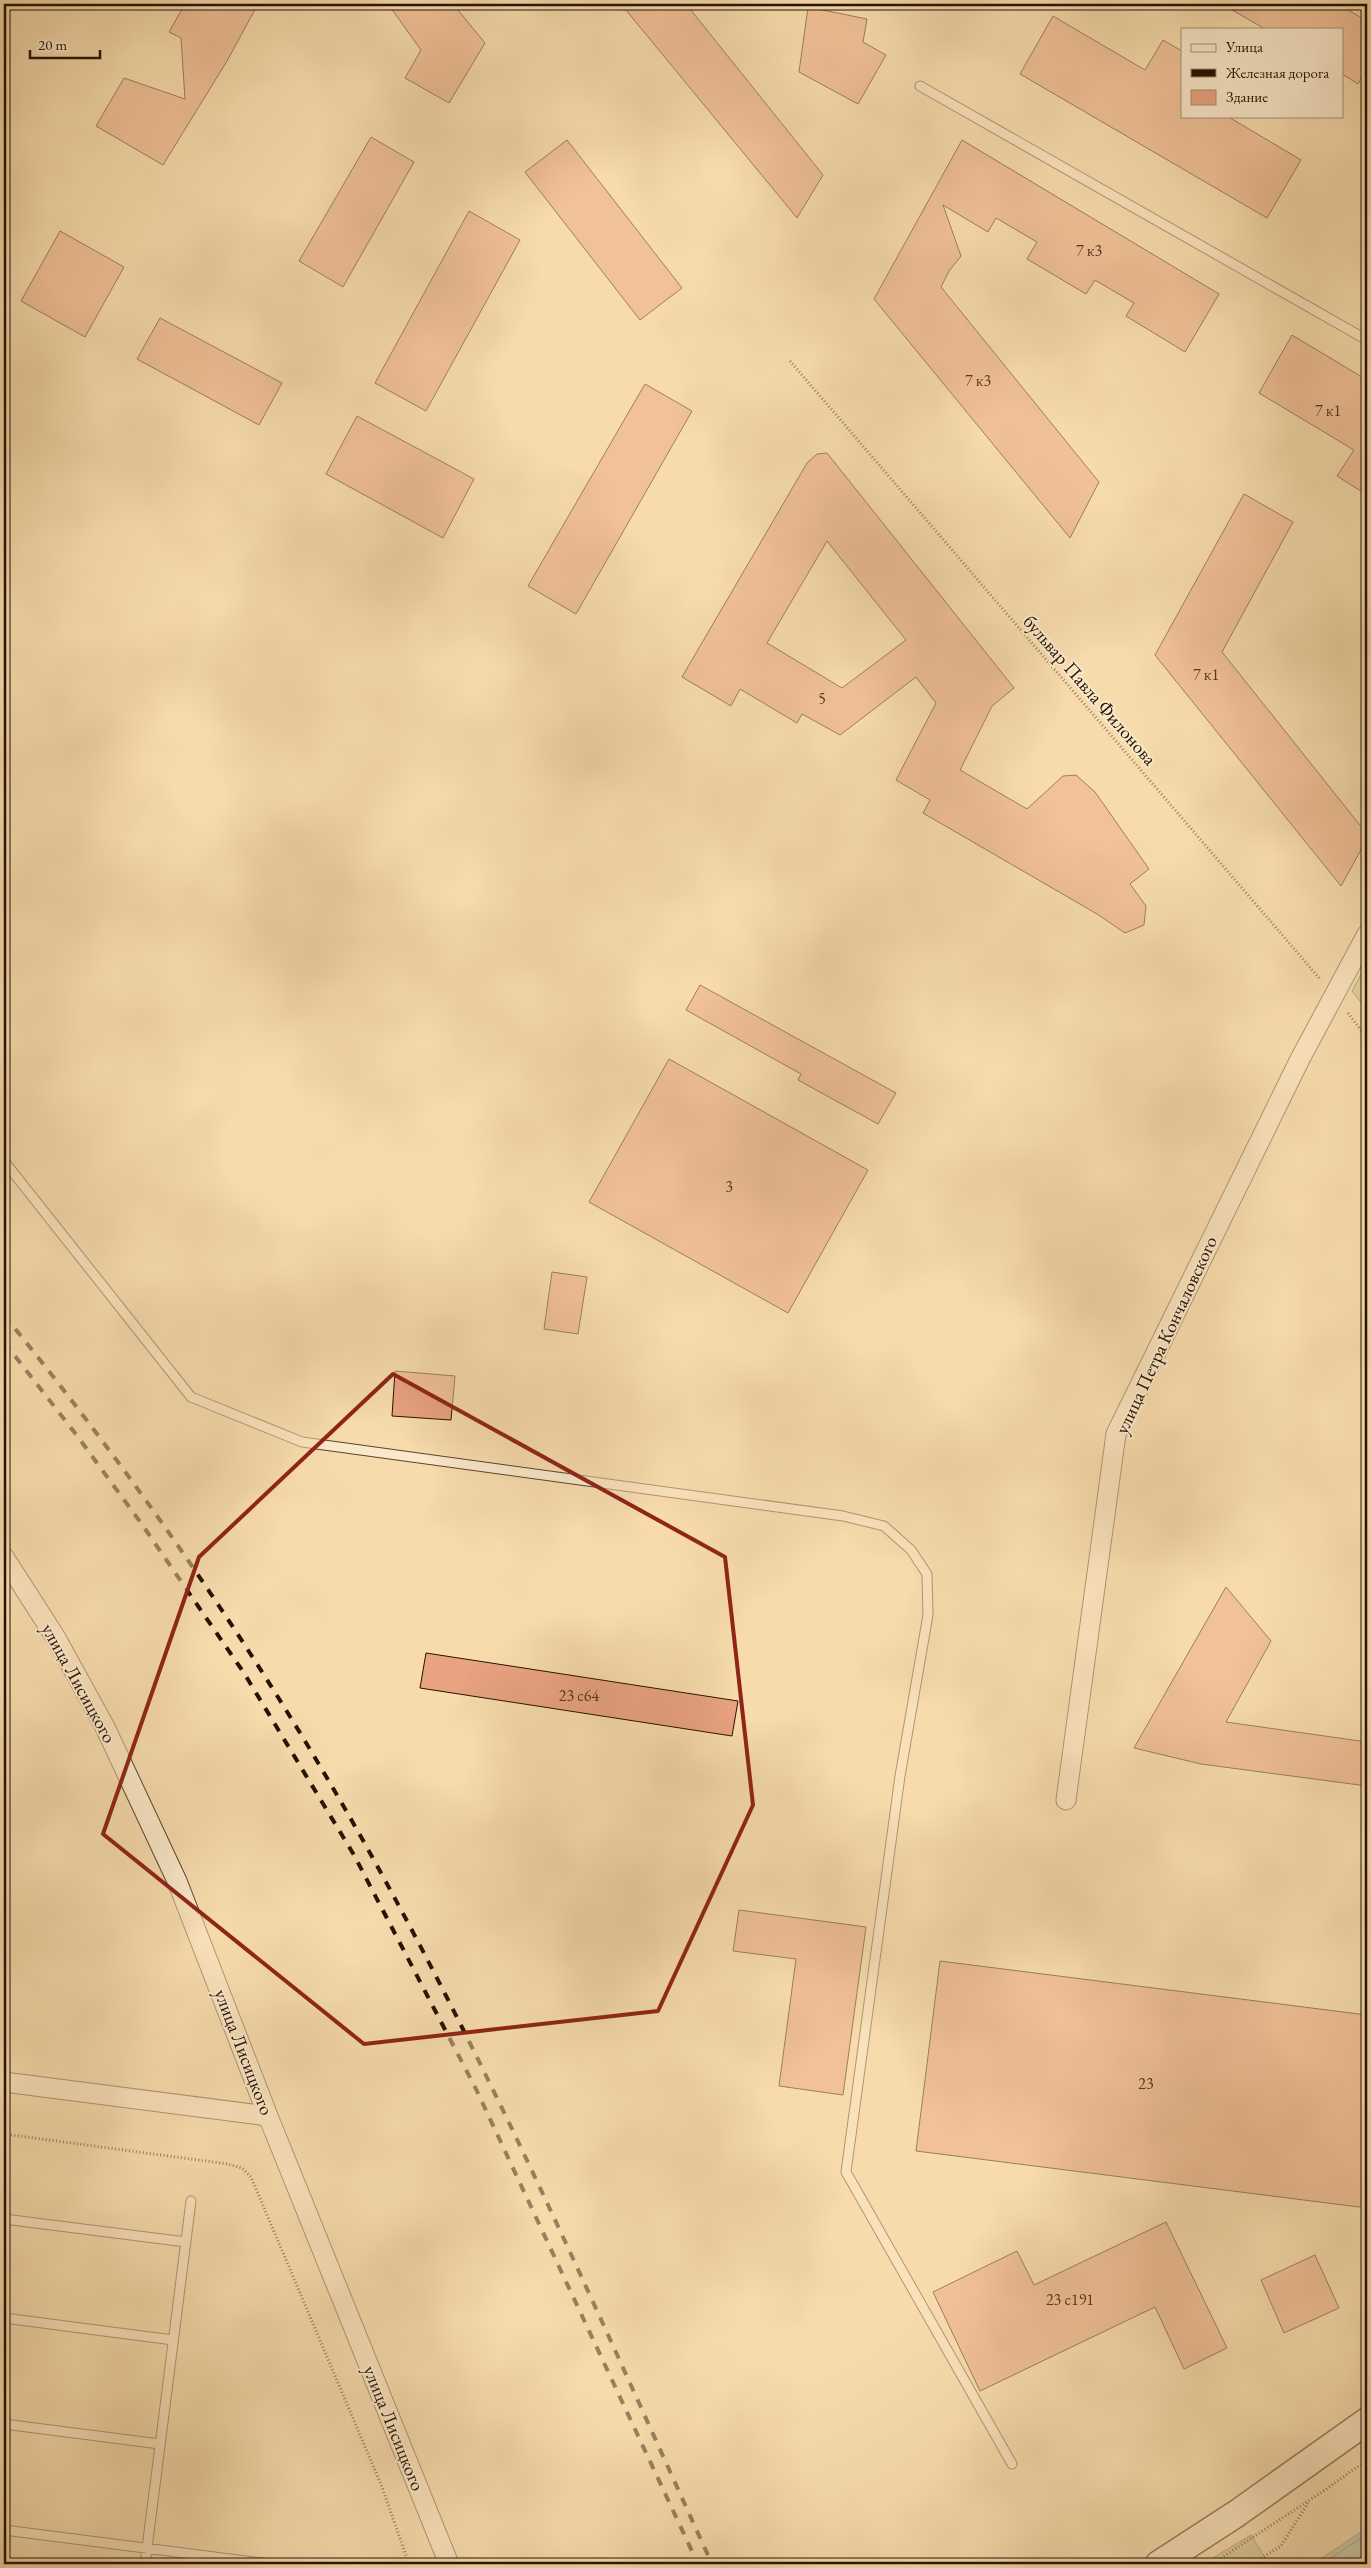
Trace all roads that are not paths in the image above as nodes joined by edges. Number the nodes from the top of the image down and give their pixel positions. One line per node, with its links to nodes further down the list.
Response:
1 (920, 86): 2 (lane)
2 (1367, 340)
3 (1367, 934): 6 (street, улица Петра Кончаловского)
4 (4, 1161): 17 (lane)
5 (4, 1557): 8 (street, улица Лисицкого)
6 (1066, 1800)
7 (4, 2082): 8 (street)
8 (268, 2116): 22 (street, улица Лисицкого)
9 (191, 2201): 11 (lane)
10 (4, 2218): 11 (lane)
11 (186, 2242): 13 (lane)
12 (4, 2318): 13 (lane)
13 (173, 2340): 16 (lane)
14 (1367, 2421): 23 (main road)
15 (4, 2424): 16 (lane)
16 (160, 2444): 19 (lane)
17 (1012, 2464)
18 (4, 2530): 19 (lane)
19 (147, 2548): 20 (lane); 21 (lane)
20 (144, 2564)
21 (270, 2564)
22 (449, 2564)
23 (1159, 2564)

